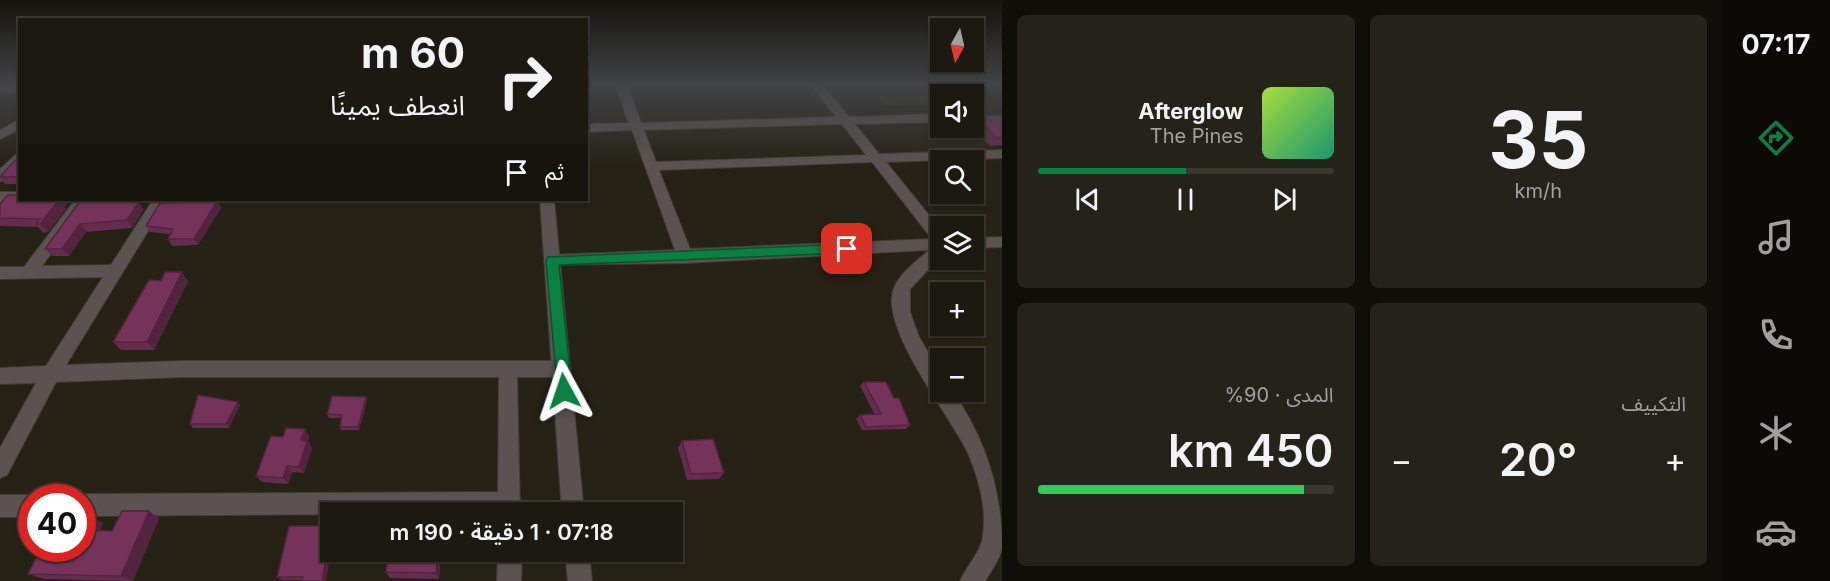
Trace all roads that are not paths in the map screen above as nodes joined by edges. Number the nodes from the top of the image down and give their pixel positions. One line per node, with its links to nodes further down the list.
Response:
1 (632, 112): 6 (street)
2 (838, 112): 4 (street)
3 (930, 118): 4 (street)
4 (844, 120): 6 (street); 12 (street)
5 (18, 124): 8 (street)
6 (637, 126): 7 (street); 13 (street)
7 (588, 128)
8 (0, 136): 9 (street)
9 (18, 137)
10 (1002, 154): 12 (street)
11 (18, 157): 14 (street)
12 (874, 157): 13 (street); 20 (street)
13 (652, 166): 24 (street)
14 (0, 177)
15 (0, 197): 16 (street)
16 (18, 197)
17 (81, 201): 29 (street)
18 (159, 201): 27 (street)
19 (547, 201): 26 (street)
20 (930, 227)
21 (1002, 242): 22 (street)
22 (984, 243)
23 (930, 246): 24 (street)
24 (685, 256): 26 (street)
25 (930, 257): 32 (street)
26 (552, 261): 31 (street)
27 (116, 271): 29 (street); 33 (street)
28 (0, 273): 29 (street)
29 (28, 273)
30 (508, 369): 31 (street); 33 (street); 37 (street)
31 (562, 369): 38 (street)
32 (930, 370)
33 (51, 374): 34 (street); 36 (street)
34 (0, 376)
35 (949, 402): 47 (street)
36 (0, 468)
37 (509, 502)
38 (572, 502)
39 (96, 505): 42 (street)
40 (0, 506): 41 (street)
41 (18, 506)
42 (320, 507)
43 (510, 562): 45 (street)
44 (578, 562): 46 (street)
45 (509, 581)
46 (580, 581)
47 (972, 581)

